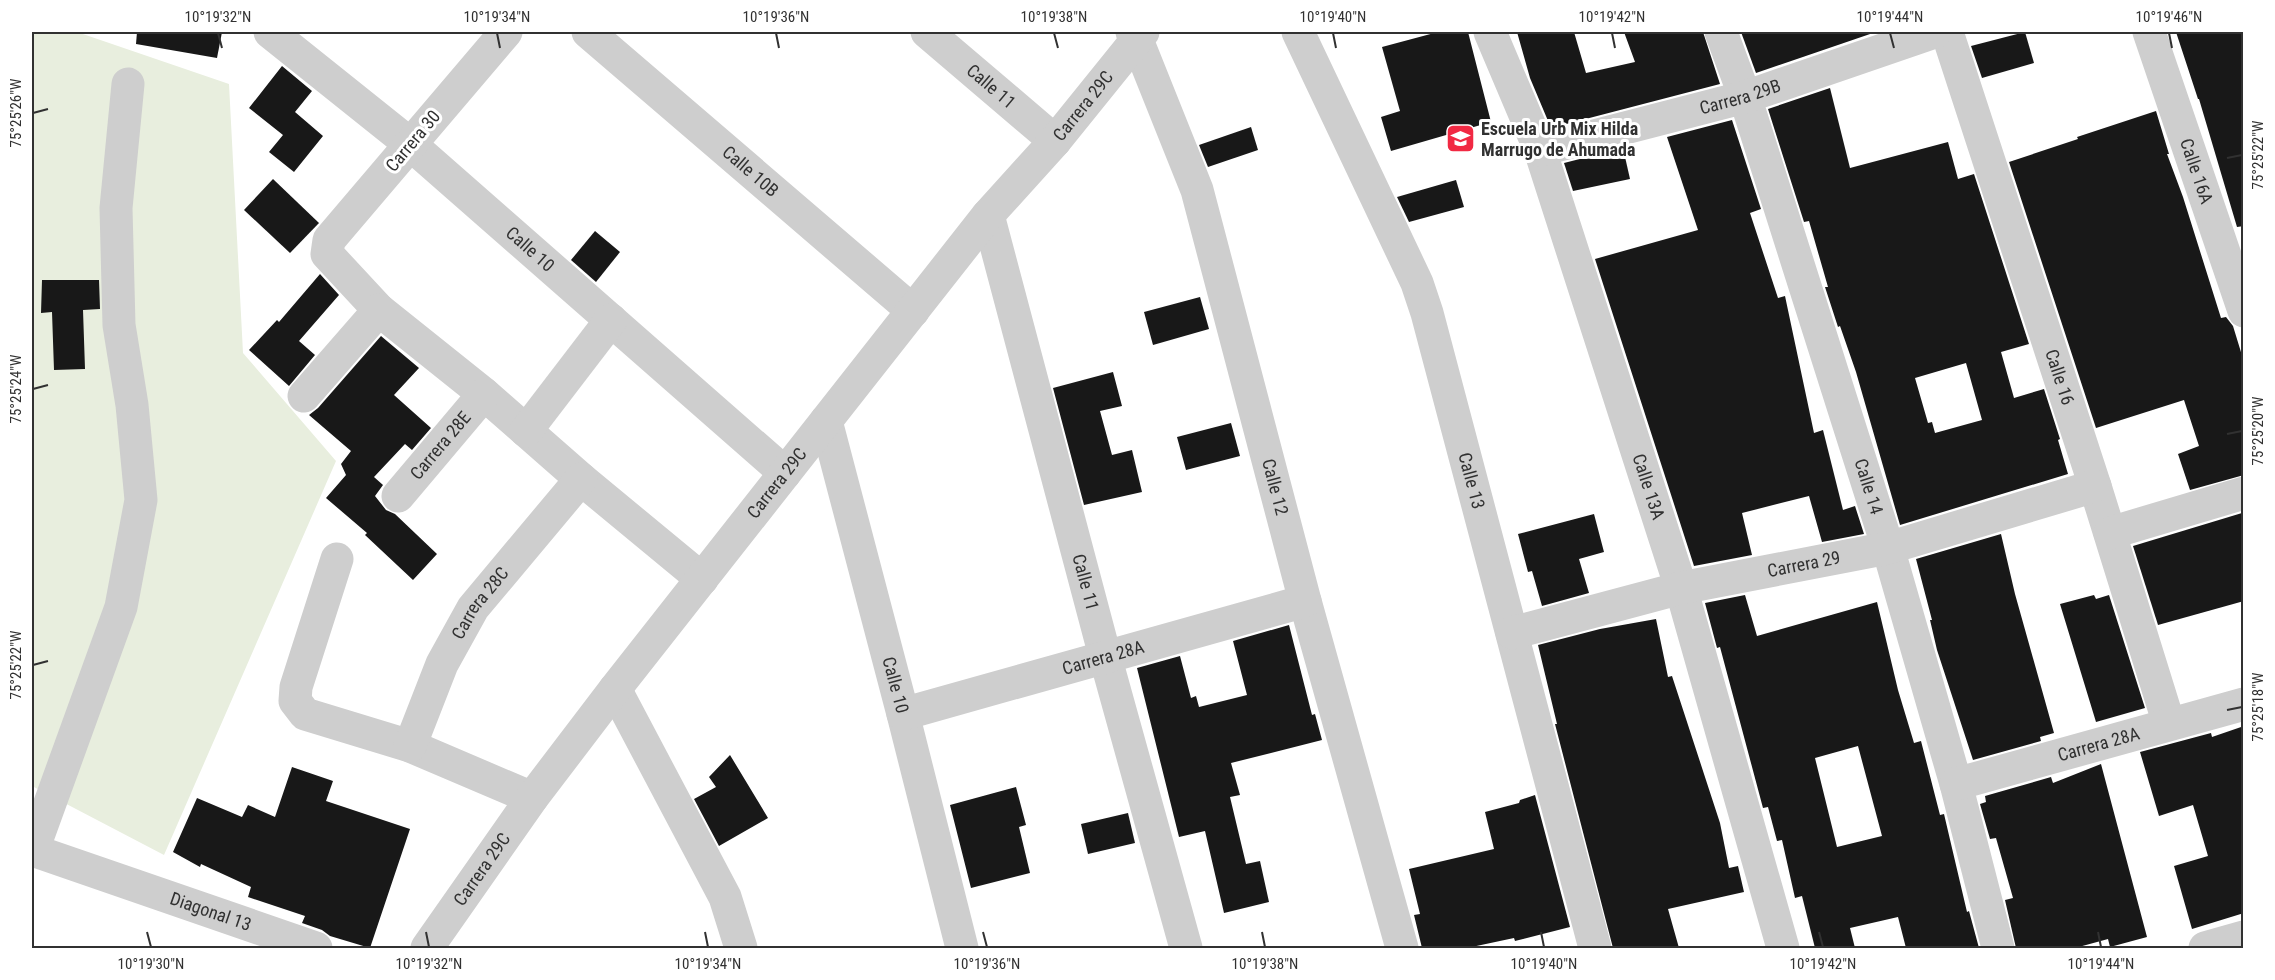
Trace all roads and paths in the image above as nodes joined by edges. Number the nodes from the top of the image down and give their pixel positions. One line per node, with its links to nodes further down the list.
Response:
1 (270, 32): 15 (street, Calle 10)
2 (506, 32): 15 (street, Carrera 30)
3 (588, 32): 19 (street, Calle 10B)
4 (927, 32): 14 (street, Calle 11)
5 (1298, 32): 37 (street, Calle 13)
6 (1490, 32): 16 (street, Calle 13A)
7 (1720, 32): 13 (street, Calle 14)
8 (1935, 32): 13 (street, Carrera 29B)
9 (1947, 32): 28 (street, Calle 16)
10 (2149, 32): 20 (street, Calle 16A)
11 (1137, 34): 14 (street, Carrera 29C); 36 (street, Calle 12)
12 (128, 84): 46 (street)
13 (1745, 98): 16 (street, Carrera 29B); 32 (street, Calle 14)
14 (1055, 141): 17 (street, Carrera 29C)
15 (410, 144): 18 (street, Carrera 30); 21 (street, Calle 10)
16 (1540, 150): 35 (street, Calle 13A)
17 (988, 215): 19 (street, Carrera 29C); 38 (street, Calle 11)
18 (379, 310): 22 (street); 23 (street)
19 (913, 311): 24 (street, Carrera 29C)
20 (2244, 311)
21 (611, 320): 25 (street); 26 (street, Calle 10)
22 (484, 394): 25 (street); 30 (street, Carrera 28E)
23 (304, 396)
24 (826, 422): 26 (street, Carrera 29C); 41 (street, Calle 10)
25 (526, 431): 27 (street)
26 (785, 473): 34 (street, Carrera 29C)
27 (581, 479): 34 (street); 43 (street, Carrera 28C)
28 (2095, 486): 31 (street, Calle 16); 32 (street, Carrera 29)
29 (2244, 493): 31 (street)
30 (398, 496)
31 (2110, 533): 42 (street, Calle 16)
32 (1888, 548): 35 (street, Carrera 29); 44 (street, Calle 14)
33 (337, 559): 43 (street)
34 (702, 579): 39 (street, Carrera 29C)
35 (1681, 588): 37 (street, Carrera 29); 55 (street, Calle 13A)
36 (1305, 601): 38 (street, Carrera 28A); 53 (street, Calle 12)
37 (1512, 633): 54 (street, Calle 13)
38 (1105, 656): 41 (street, Carrera 28A); 52 (street, Calle 11)
39 (615, 689): 45 (street, Carrera 29C); 50 (street)
40 (2244, 704): 42 (street, Carrera 28A)
41 (903, 714): 51 (street, Calle 10)
42 (2169, 724): 44 (street, Carrera 28A)
43 (410, 746): 45 (street)
44 (1956, 784): 56 (street, Calle 14)
45 (532, 798): 49 (street, Carrera 29C)
46 (32, 850): 48 (street, Diagonal 13)
47 (2244, 937): 57 (street)
48 (316, 948)
49 (427, 948)
50 (741, 948)
51 (962, 948)
52 (1186, 948)
53 (1402, 948)
54 (1595, 948)
55 (1783, 948)
56 (1998, 948)
57 (2205, 948)

